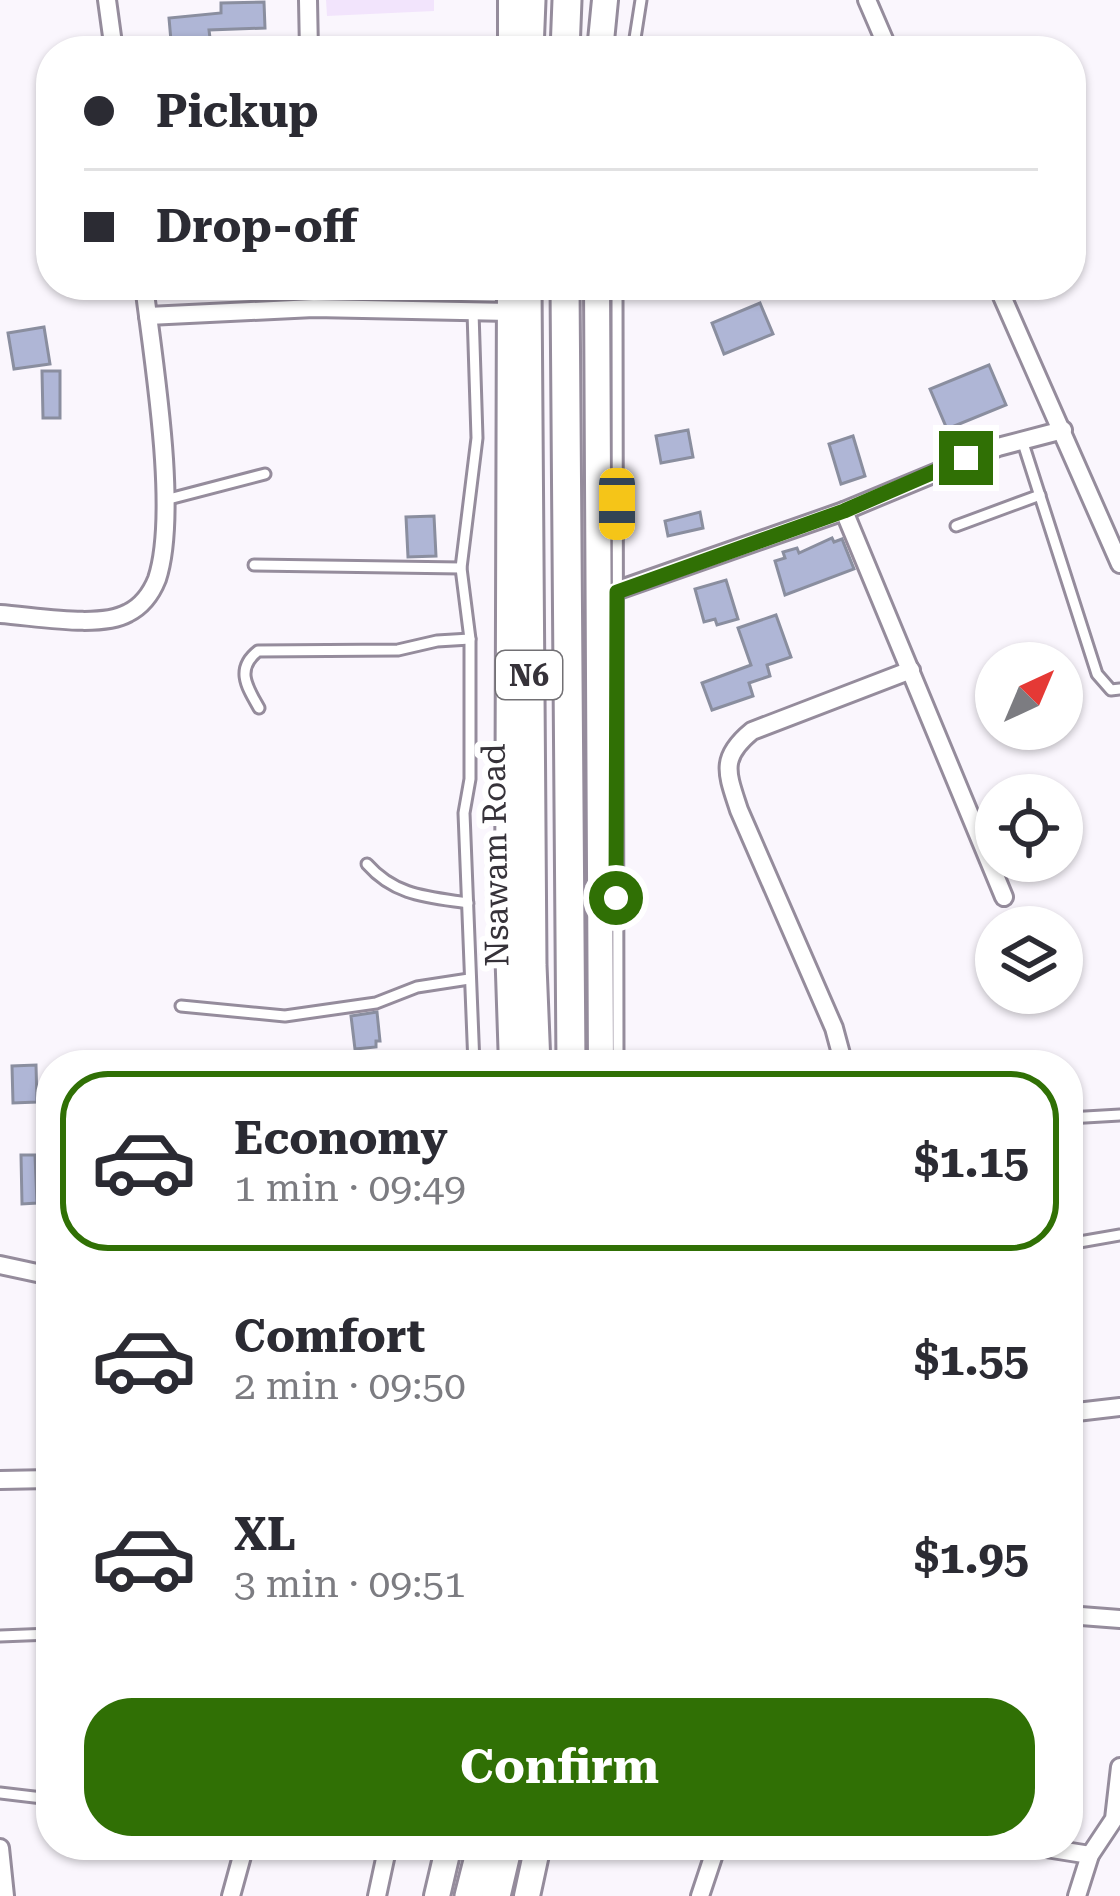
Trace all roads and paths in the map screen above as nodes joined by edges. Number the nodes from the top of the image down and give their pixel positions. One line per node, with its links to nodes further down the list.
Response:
1 (107, 0): 9 (street)
2 (308, 0): 10 (street)
3 (511, 0): 11 (main road)
4 (531, 0): 12 (highway)
5 (567, 0): 13 (highway)
6 (605, 0): 14 (main road)
7 (641, 0): 15 (lane)
8 (867, 0): 16 (street)
9 (112, 36)
10 (309, 36)
11 (511, 36)
12 (530, 36)
13 (566, 36)
14 (601, 36)
15 (635, 36)
16 (883, 36)
17 (146, 300): 28 (street)
18 (314, 300): 25 (street)
19 (510, 300): 27 (main road)
20 (527, 300): 52 (highway, Nsawam Road / N6)
21 (565, 300): 53 (highway, N6)
22 (598, 300): 39 (main road)
23 (617, 300): 39 (lane)
24 (1004, 300): 29 (street)
25 (314, 308): 26 (street); 28 (street)
26 (473, 311): 27 (street); 38 (lane)
27 (510, 312): 51 (main road)
28 (148, 316): 33 (street)
29 (1063, 430): 30 (street); 36 (street)
30 (1022, 440): 32 (lane); 34 (street)
31 (265, 474): 33 (lane)
32 (1040, 495): 35 (lane); 43 (lane)
33 (165, 500): 40 (street)
34 (844, 511): 39 (street); 42 (street)
35 (956, 526)
36 (1120, 564)
37 (254, 565): 38 (lane)
38 (461, 568): 41 (lane)
39 (608, 594): 54 (main road); 55 (lane)
40 (0, 614)
41 (470, 639): 44 (lane); 47 (lane)
42 (911, 670): 46 (street); 56 (street)
43 (1120, 689)
44 (260, 708)
45 (368, 864): 47 (lane)
46 (1004, 897)
47 (469, 903): 48 (lane)
48 (469, 979): 49 (lane); 50 (lane)
49 (181, 1006)
50 (473, 1050)
51 (512, 1050)
52 (535, 1050)
53 (571, 1050)
54 (601, 1050)
55 (618, 1050)
56 (840, 1050)
57 (1120, 1117): 58 (lane)
58 (1083, 1118)
59 (1120, 1235): 60 (lane)
60 (1083, 1241)
61 (0, 1265): 62 (street)
62 (36, 1273)
63 (1120, 1407): 64 (street)
64 (1083, 1411)
65 (36, 1479): 66 (street)
66 (0, 1480)
67 (1083, 1616): 68 (street)
68 (1120, 1619)
69 (36, 1635): 70 (lane)
70 (0, 1636)
71 (1120, 1767): 76 (street)
72 (0, 1792): 73 (lane)
73 (36, 1797)
74 (0, 1848): 84 (street)
75 (1083, 1854): 76 (street)
76 (1090, 1855): 92 (street)
77 (241, 1860): 85 (street)
78 (385, 1860): 86 (street)
79 (445, 1860): 87 (main road)
80 (478, 1860): 88 (highway)
81 (504, 1860): 89 (highway)
82 (535, 1860): 90 (main road)
83 (712, 1860): 91 (street)
84 (5, 1896)
85 (231, 1896)
86 (377, 1896)
87 (437, 1896)
88 (469, 1896)
89 (496, 1896)
90 (527, 1896)
91 (700, 1896)
92 (1077, 1896)

